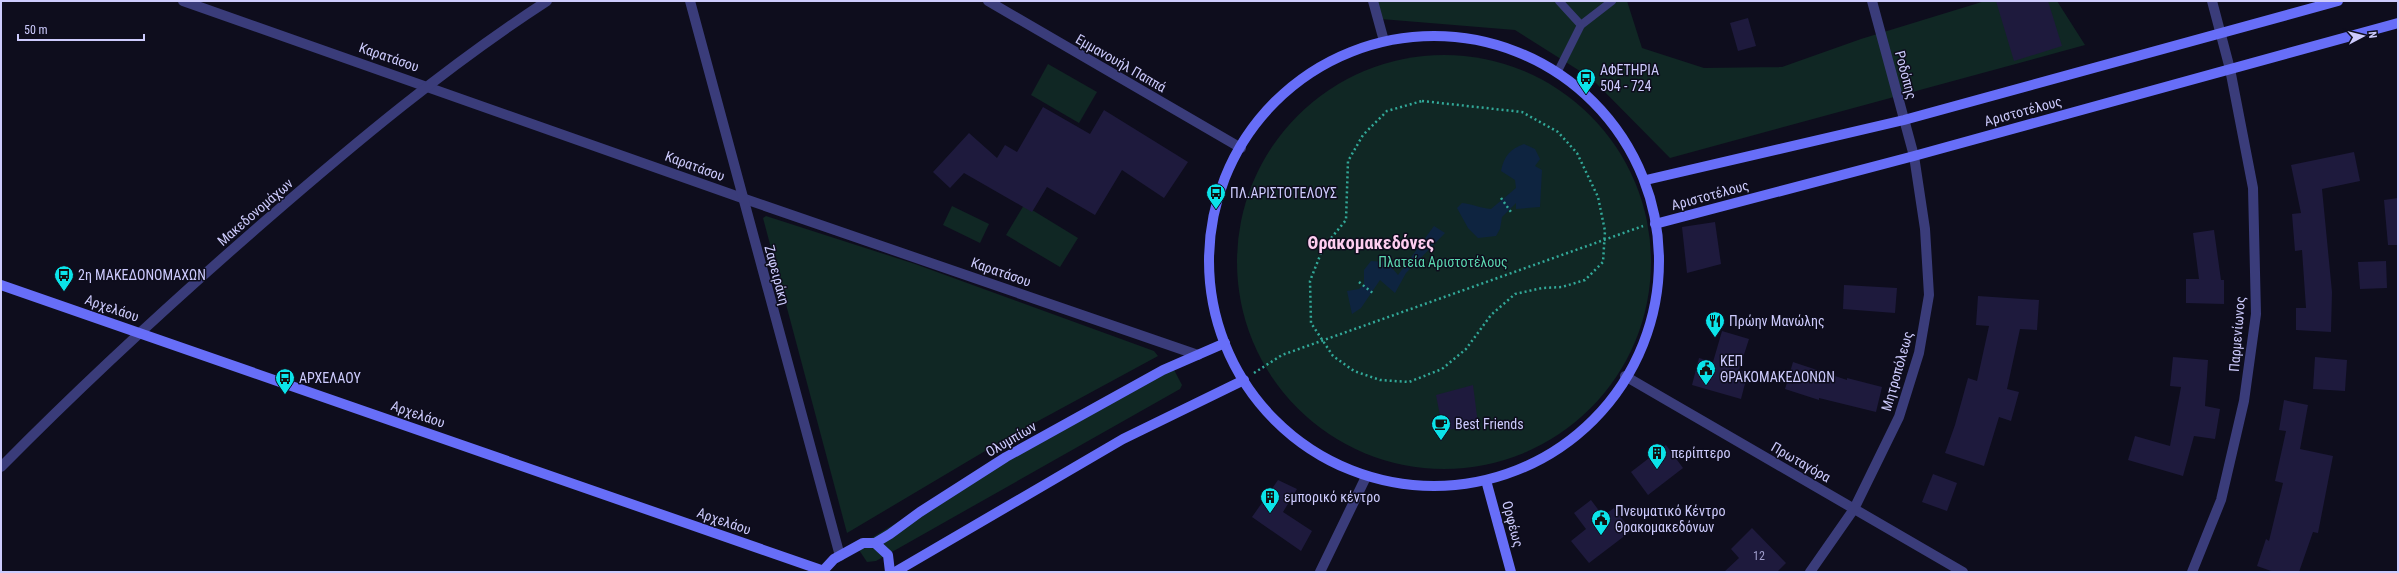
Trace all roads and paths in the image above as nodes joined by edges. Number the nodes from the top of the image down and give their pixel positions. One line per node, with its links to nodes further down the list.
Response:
1 (183, 1): 17 (street, Καρατάσου)
2 (547, 1): 17 (street, Μακεδονομάχων)
3 (690, 1): 22 (street, Ζαφειράκη)
4 (988, 1): 19 (street, Εμμανουήλ Παππά)
5 (1373, 1): 14 (street)
6 (1559, 1): 12 (lane)
7 (1612, 1): 12 (lane)
8 (1872, 1): 18 (street, Ροδόπης)
9 (2212, 1): 13 (street, Παρμενίωνος)
10 (2338, 1): 13 (street, Αριστοτέλους)
11 (2398, 23): 15 (street, Αριστοτέλους)
12 (1581, 25): 16 (lane)
13 (2220, 33): 15 (street, Παρμενίωνος); 18 (street, Αριστοτέλους)
14 (1384, 41): 16 (street); 19 (street)
15 (2230, 69): 20 (street, Αριστοτέλους); 50 (street, Παρμενίωνος)
16 (1558, 71): 21 (street)
17 (427, 85): 22 (street, Καρατάσου); 31 (street, Μακεδονομάχων)
18 (1904, 120): 20 (street, Ροδόπης); 21 (street, Αριστοτέλους)
19 (1240, 148): 33 (street)
20 (1914, 156): 25 (street, Αριστοτέλους); 40 (street, Μητροπόλεως)
21 (1646, 180): 25 (street)
22 (742, 198): 34 (street, Καρατάσου); 42 (street, Ζαφειράκη)
23 (1501, 198): 24 (path)
24 (1511, 212)
25 (1655, 224): 35 (street)
26 (1638, 228): 27 (path)
27 (1604, 240): 32 (path); 32 (path); 32 (path)
28 (1359, 282): 30 (path)
29 (1, 285): 31 (street, Αρχελάου)
30 (1374, 294)
31 (139, 332): 37 (street, Μακεδονομάχων); 43 (street, Αρχελάου)
32 (1322, 340): 36 (path)
33 (1225, 343): 34 (street, Ολυμπίων); 36 (street)
34 (1198, 355): 41 (street, Ολυμπίων)
35 (1625, 376): 39 (street); 40 (street, Πρωταγόρα)
36 (1244, 380): 38 (street); 45 (street)
37 (1, 467)
38 (1365, 479): 39 (street); 46 (street)
39 (1487, 484): 47 (street, Ορφέως)
40 (1854, 509): 48 (street, Μητροπόλεως); 49 (street, Πρωταγόρα)
41 (875, 543): 42 (street, Ολυμπίων); 44 (street)
42 (840, 556): 43 (street, Ολυμπίων)
43 (824, 572)
44 (890, 572)
45 (896, 572)
46 (1320, 572)
47 (1511, 572)
48 (1810, 572)
49 (1963, 572)
50 (2192, 572)

